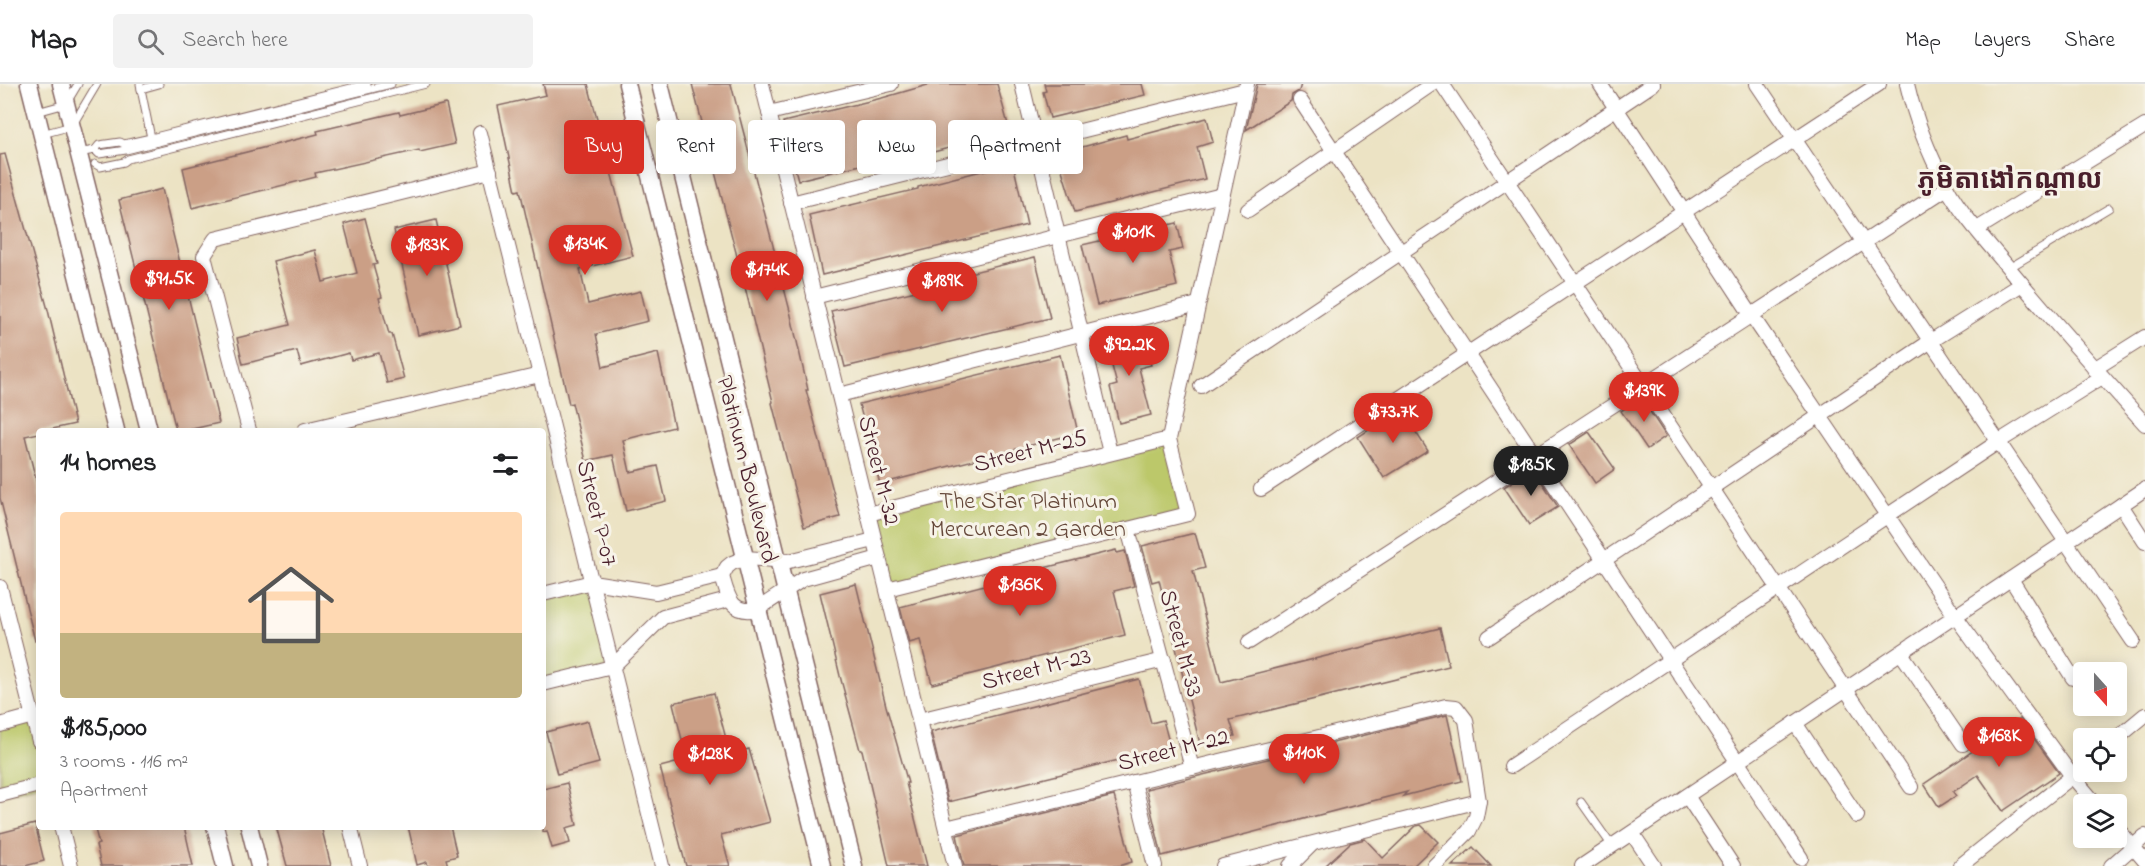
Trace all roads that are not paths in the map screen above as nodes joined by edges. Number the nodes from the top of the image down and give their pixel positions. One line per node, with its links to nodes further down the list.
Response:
1 (29, 84): 29 (street)
2 (61, 84): 27 (street)
3 (78, 84): 27 (lane)
4 (97, 84): 32 (lane)
5 (159, 84): 21 (lane)
6 (326, 84): 25 (lane)
7 (391, 84): 22 (lane)
8 (426, 84): 24 (lane)
9 (627, 84): 91 (street, Platinum Boulevard)
10 (660, 84): 93 (street, Platinum Boulevard)
11 (762, 84): 30 (street, Street M-32)
12 (891, 84): 30 (street)
13 (1022, 84): 31 (street)
14 (1432, 84): 40 (street)
15 (1442, 84): 45 (street)
16 (1600, 84): 28 (street)
17 (1653, 84): 28 (street)
18 (1757, 84): 38 (street)
19 (1880, 84): 38 (street)
20 (1906, 84): 46 (street)
21 (140, 86): 37 (lane)
22 (366, 86): 24 (lane); 25 (lane)
23 (1246, 87): 34 (street); 47 (street)
24 (368, 98): 25 (lane)
25 (330, 100): 37 (lane); 39 (lane); 41 (lane)
26 (1300, 100): 40 (street)
27 (66, 104): 29 (lane); 32 (street)
28 (1617, 109): 45 (street); 51 (street)
29 (37, 112): 36 (street)
30 (769, 113): 48 (street, Street M-32)
31 (1031, 120)
32 (72, 126): 36 (lane); 41 (street)
33 (2145, 126): 52 (street)
34 (1083, 130)
35 (480, 132): 43 (street, Street P-07)
36 (42, 134): 73 (street)
37 (151, 138): 39 (lane)
38 (1794, 140): 51 (street); 54 (street)
39 (125, 147): 41 (lane)
40 (1333, 150): 50 (street); 55 (street)
41 (87, 158): 74 (street)
42 (948, 164): 48 (street)
43 (490, 171): 67 (street, Street P-07); 75 (street)
44 (1044, 174): 53 (street)
45 (1507, 181): 55 (street); 57 (street)
46 (1947, 188): 52 (street); 54 (street)
47 (1222, 195): 53 (street); 60 (street)
48 (791, 203): 59 (street, Street M-32)
49 (2109, 208): 56 (lane)
50 (1248, 210)
51 (1684, 213): 57 (street); 61 (street)
52 (1977, 229): 56 (street)
53 (1059, 236): 59 (street); 62 (street)
54 (1864, 242): 61 (street); 64 (street)
55 (1401, 253): 65 (street); 68 (street)
56 (2008, 268): 58 (street)
57 (1575, 283): 65 (street); 69 (street)
58 (2022, 284): 64 (street); 66 (street)
59 (814, 297): 70 (street, Street M-32)
60 (1198, 304): 62 (street); 77 (street)
61 (1752, 316): 69 (street); 71 (street)
62 (1081, 334): 70 (street); 79 (street)
63 (2145, 337): 66 (street)
64 (1931, 341): 71 (street); 78 (street)
65 (1468, 354): 80 (street); 82 (street)
66 (2098, 373): 72 (street); 78 (street)
67 (540, 375): 76 (street); 97 (street, Street P-07)
68 (1201, 386)
69 (1643, 386): 80 (street); 81 (street)
70 (838, 395): 85 (street, Street M-32)
71 (1820, 417): 81 (street); 86 (street)
72 (2145, 424)
73 (116, 428)
74 (149, 428)
75 (248, 428)
76 (314, 428)
77 (1169, 439): 79 (street, Street M-25); 87 (street)
78 (1998, 442): 86 (street); 89 (street)
79 (1110, 453): 85 (street, Street M-25)
80 (1535, 456): 94 (street); 109 (street)
81 (1712, 488): 94 (street); 99 (street)
82 (1261, 489)
83 (2145, 489): 84 (street)
84 (2121, 505): 89 (street); 90 (street)
85 (868, 513): 88 (street, Street M-32)
86 (1887, 516): 99 (street); 107 (street)
87 (1128, 529): 100 (street); 112 (street, Street M-33)
88 (874, 540): 92 (street, Street M-32); 93 (street)
89 (2066, 542): 96 (street); 110 (street)
90 (2145, 542)
91 (745, 558): 93 (street); 95 (street); 105 (street, Platinum Boulevard)
92 (879, 558): 100 (street, Street M-32); 101 (street)
93 (778, 560): 101 (street, Platinum Boulevard)
94 (1604, 560): 108 (street); 113 (street)
95 (722, 576): 102 (street); 104 (street)
96 (2011, 579): 107 (street); 115 (street)
97 (592, 582): 102 (street); 103 (street); 114 (street, Street P-07)
98 (0, 587): 119 (street)
99 (1778, 588): 113 (street); 117 (street)
100 (887, 589): 120 (street, Street M-32)
101 (785, 590): 105 (street); 157 (street, Platinum Boulevard)
102 (656, 592): 106 (street)
103 (546, 593)
104 (728, 600): 105 (street); 106 (street)
105 (758, 609): 156 (street, Platinum Boulevard)
106 (663, 617): 114 (street)
107 (1956, 617): 111 (street); 128 (street)
108 (1489, 637)
109 (1249, 642)
110 (2133, 642)
111 (1901, 652): 117 (street); 124 (street)
112 (1164, 660): 120 (street, Street M-23); 127 (street, Street M-33)
113 (1670, 660): 125 (street); 126 (street)
114 (612, 667): 116 (street); 155 (street, Street P-07)
115 (2073, 678)
116 (546, 683)
117 (1846, 689): 121 (street); 131 (street)
118 (2145, 715): 123 (street)
119 (36, 717): 122 (street)
120 (919, 720): 138 (street, Street M-32)
121 (1795, 723): 125 (street); 137 (street)
122 (0, 725)
123 (2127, 730)
124 (1963, 744)
125 (1738, 762): 134 (street); 149 (street)
126 (1510, 766)
127 (1192, 768): 129 (street, Street M-22); 135 (street, Street M-22)
128 (2072, 776): 132 (street); 166 (street)
129 (1134, 782): 138 (street, Street M-22); 159 (street)
130 (36, 786): 133 (street)
131 (1911, 787)
132 (2087, 794)
133 (0, 795)
134 (1687, 796): 143 (street); 165 (street)
135 (1479, 801): 146 (street); 162 (street)
136 (1581, 802): 147 (lane)
137 (1857, 816)
138 (946, 828): 158 (street, Street M-32)
139 (62, 830): 151 (street)
140 (216, 830): 152 (street)
141 (250, 830): 153 (street)
142 (351, 830): 154 (street)
143 (1632, 833): 147 (street); 164 (street)
144 (2145, 836): 148 (street)
145 (2127, 839): 148 (street)
146 (1313, 843): 160 (street); 161 (street)
147 (1612, 846): 163 (street)
148 (2133, 846): 150 (street); 167 (street)
149 (1802, 858)
150 (2145, 861)
151 (71, 866)
152 (225, 866)
153 (259, 866)
154 (360, 866)
155 (662, 866)
156 (822, 866)
157 (854, 866)
158 (955, 866)
159 (1155, 866)
160 (1224, 866)
161 (1290, 866)
162 (1434, 866)
163 (1582, 866)
164 (1654, 866)
165 (1733, 866)
166 (1960, 866)
167 (2111, 866)

